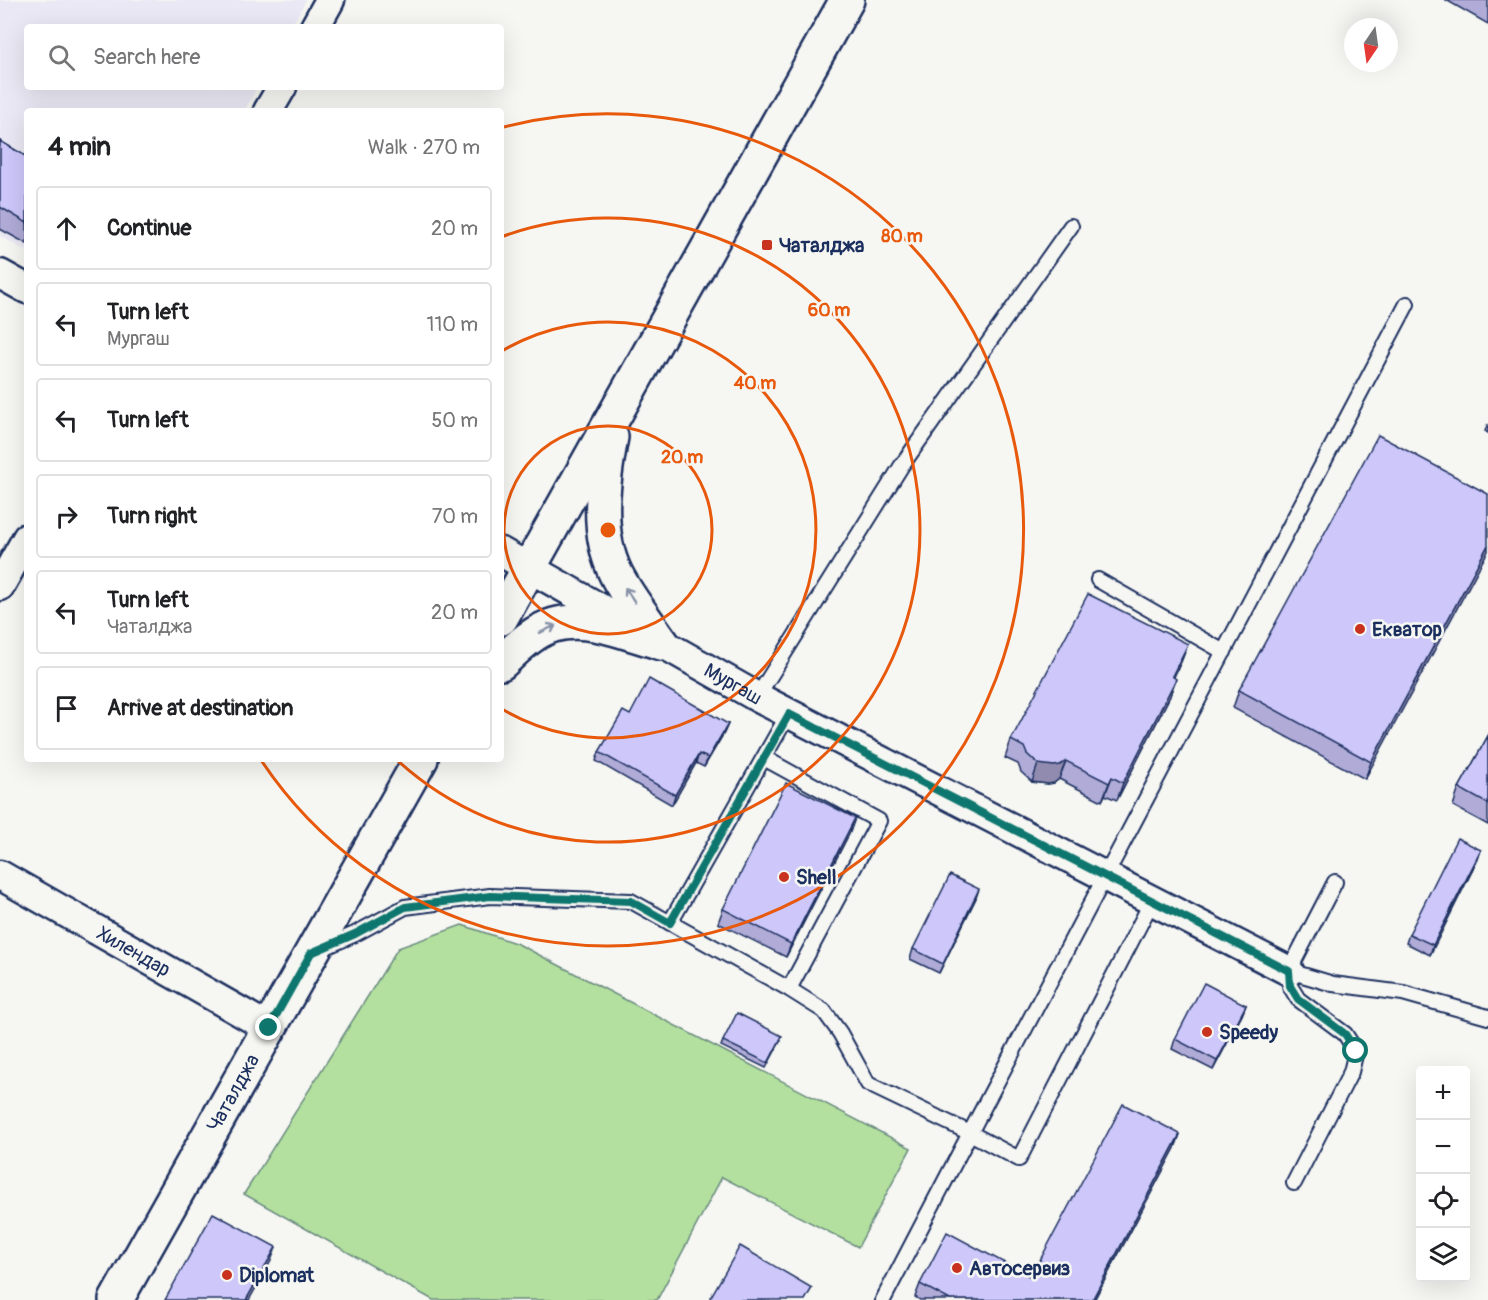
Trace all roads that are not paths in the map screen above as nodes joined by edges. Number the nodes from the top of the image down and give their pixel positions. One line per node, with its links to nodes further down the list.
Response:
1 (330, 0): 3 (street)
2 (847, 0): 10 (main road)
3 (317, 24)
4 (280, 90): 5 (street)
5 (270, 108)
6 (1071, 226): 20 (lane)
7 (0, 274): 8 (street)
8 (24, 287)
9 (1407, 304): 18 (lane)
10 (614, 418): 13 (main road); 17 (main road, one-way to 10)
11 (24, 543): 15 (street)
12 (504, 554): 13 (street, Мургаш)
13 (530, 567): 16 (main road); 17 (street, Мургаш)
14 (1098, 580): 18 (lane)
15 (0, 586)
16 (504, 613)
17 (662, 643): 19 (main road, one-way to 17); 20 (street, Мургаш)
18 (1224, 652): 25 (lane)
19 (504, 660)
20 (758, 697): 21 (street, Мургаш)
21 (789, 714): 22 (lane); 25 (street, Мургаш)
22 (764, 758): 28 (lane); 31 (lane)
23 (419, 762): 29 (main road, Чаталджа)
24 (0, 875): 33 (street, Хилендар)
25 (1106, 877): 27 (street, Мургаш); 34 (lane)
26 (1335, 882): 30 (lane)
27 (1152, 901): 30 (street, Мургаш); 34 (lane)
28 (670, 923): 29 (lane); 31 (lane)
29 (311, 953): 33 (main road, Чаталджа)
30 (1289, 971): 32 (lane); 35 (lane)
31 (789, 989): 34 (lane)
32 (1488, 1017)
33 (269, 1028): 36 (main road, Чаталджа)
34 (970, 1133): 37 (lane)
35 (1294, 1183)
36 (116, 1300)
37 (883, 1300)

